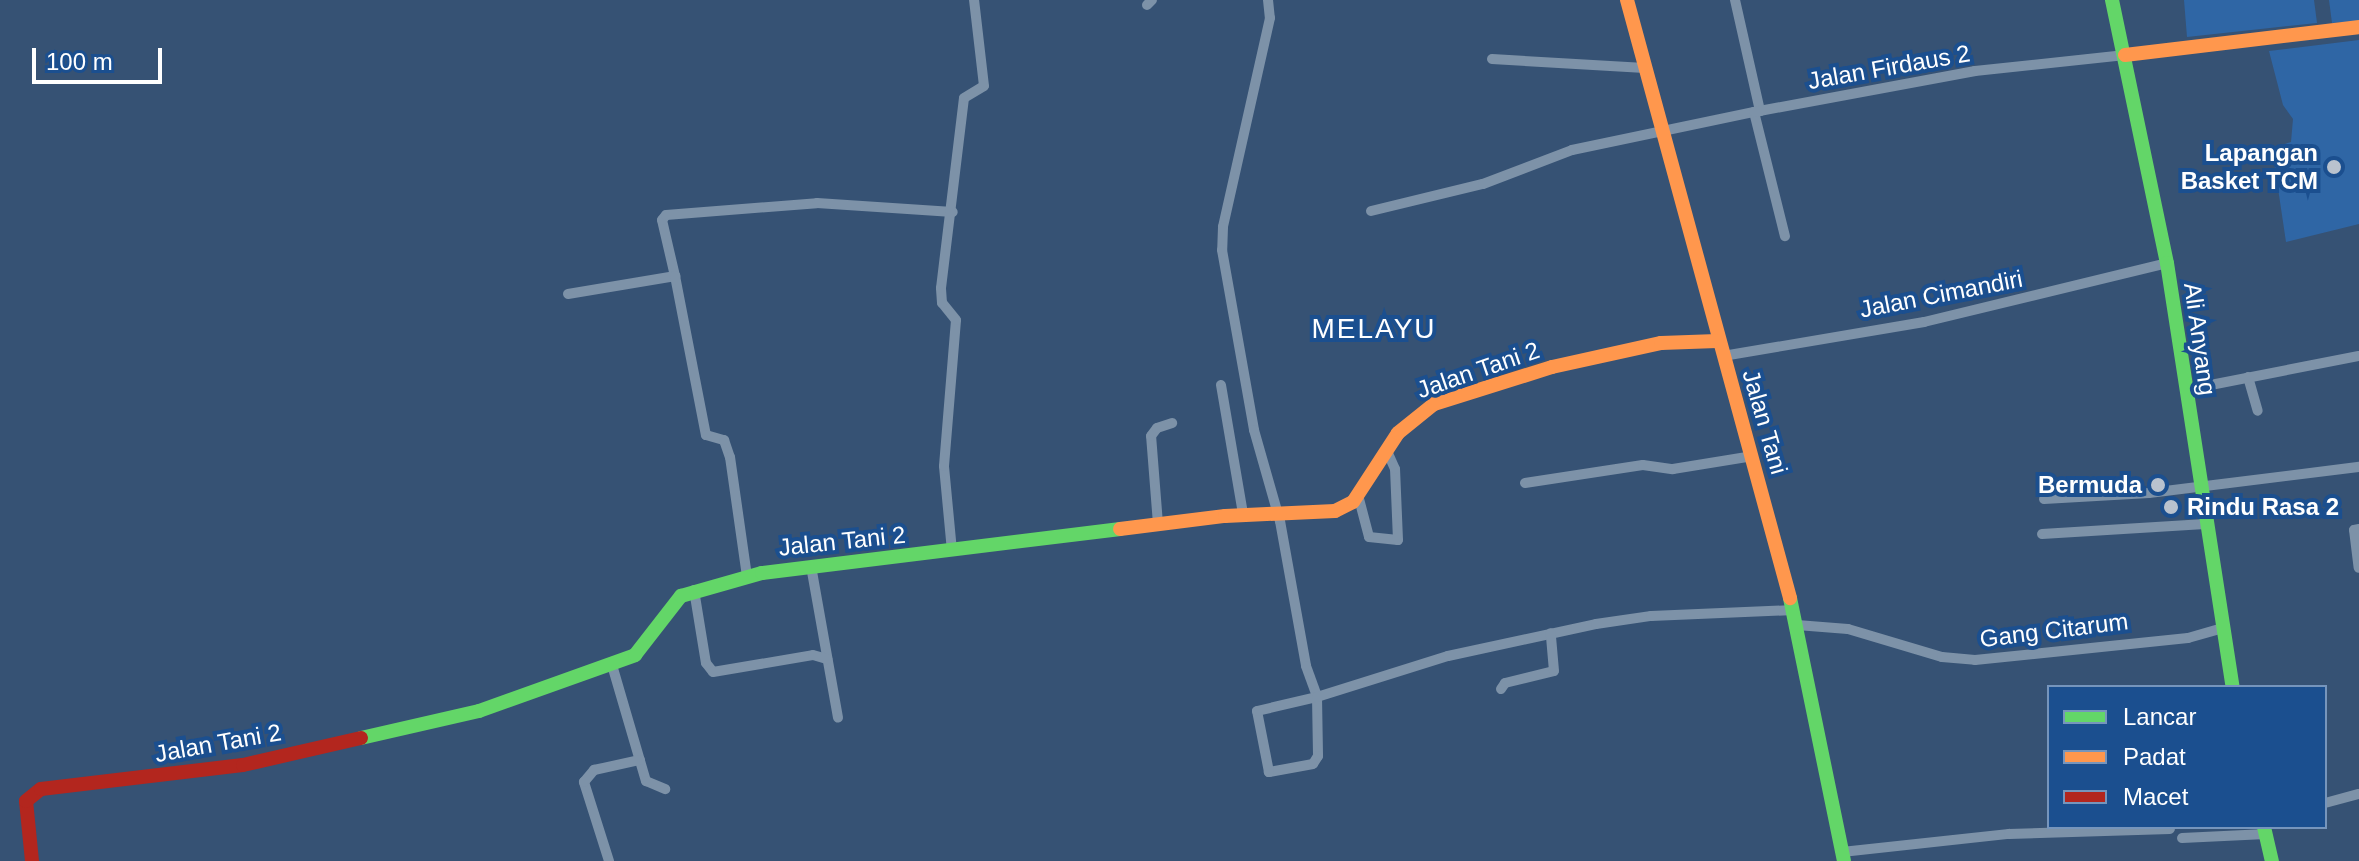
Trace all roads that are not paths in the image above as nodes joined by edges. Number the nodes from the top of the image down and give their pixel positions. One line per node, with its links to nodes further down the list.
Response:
1 (974, 0): 13 (street)
2 (1268, 0): 32 (street)
3 (1627, 0): 9 (main road, Jalan Tani)
4 (1735, 0): 10 (street)
5 (2112, 0): 7 (main road, Ali Anyang)
6 (2359, 27): 7 (main road)
7 (2125, 55): 10 (street, Jalan Firdaus 2); 15 (main road, Ali Anyang)
8 (1492, 59): 9 (street)
9 (1645, 68): 11 (main road, Jalan Tani)
10 (1757, 111): 11 (street, Jalan Firdaus 2); 14 (street)
11 (1662, 133): 12 (street, Jalan Firdaus 2); 18 (main road, Jalan Tani)
12 (1371, 211)
13 (953, 212): 16 (street); 38 (street)
14 (1785, 236)
15 (2167, 263): 18 (street, Jalan Cimandiri); 22 (main road, Ali Anyang)
16 (675, 276): 17 (street); 41 (street)
17 (568, 294)
18 (1720, 348): 25 (main road, Jalan Tani 2); 26 (main road, Jalan Tani)
19 (2359, 356): 20 (street)
20 (2248, 377): 22 (street); 23 (street)
21 (1221, 385): 33 (street)
22 (2185, 390): 29 (main road, Ali Anyang)
23 (2258, 411)
24 (1172, 423): 34 (street)
25 (1387, 451): 30 (main road, Jalan Tani 2); 30 (street)
26 (1753, 456): 28 (street); 43 (main road, Jalan Tani)
27 (2359, 467): 29 (street)
28 (1525, 483)
29 (2200, 487): 31 (street); 35 (main road, Ali Anyang)
30 (1358, 495): 32 (main road, Jalan Tani 2)
31 (2044, 499)
32 (1276, 511): 33 (main road, Jalan Tani 2); 50 (street)
33 (1243, 514): 34 (main road, Jalan Tani 2)
34 (1158, 524): 38 (main road, Jalan Tani 2)
35 (2205, 524): 37 (street); 44 (main road, Ali Anyang)
36 (2359, 529): 40 (street)
37 (2042, 534)
38 (952, 551): 39 (main road, Jalan Tani 2)
39 (811, 566): 41 (main road, Jalan Tani 2); 46 (street)
40 (2359, 568)
41 (747, 576): 42 (main road, Jalan Tani 2)
42 (694, 590): 46 (street); 47 (main road, Jalan Tani 2)
43 (1796, 618): 44 (street, Gang Citarum); 45 (street, Gang Citarum); 59 (main road, Jalan Tani)
44 (2222, 628): 48 (main road, Ali Anyang)
45 (1551, 633): 49 (street); 50 (street, Gang Citarum)
46 (827, 659): 51 (street)
47 (612, 665): 52 (street); 60 (main road, Jalan Tani 2)
48 (2233, 685)
49 (1501, 689)
50 (1317, 697): 50 (street, Gang Citarum)
51 (838, 718)
52 (640, 760): 53 (street); 61 (street)
53 (665, 789)
54 (2359, 794): 55 (street)
55 (2327, 802)
56 (2170, 829): 59 (street)
57 (2265, 830): 58 (street); 62 (main road)
58 (2182, 838)
59 (1843, 856)
60 (32, 861)
61 (609, 861)
62 (2272, 861)

